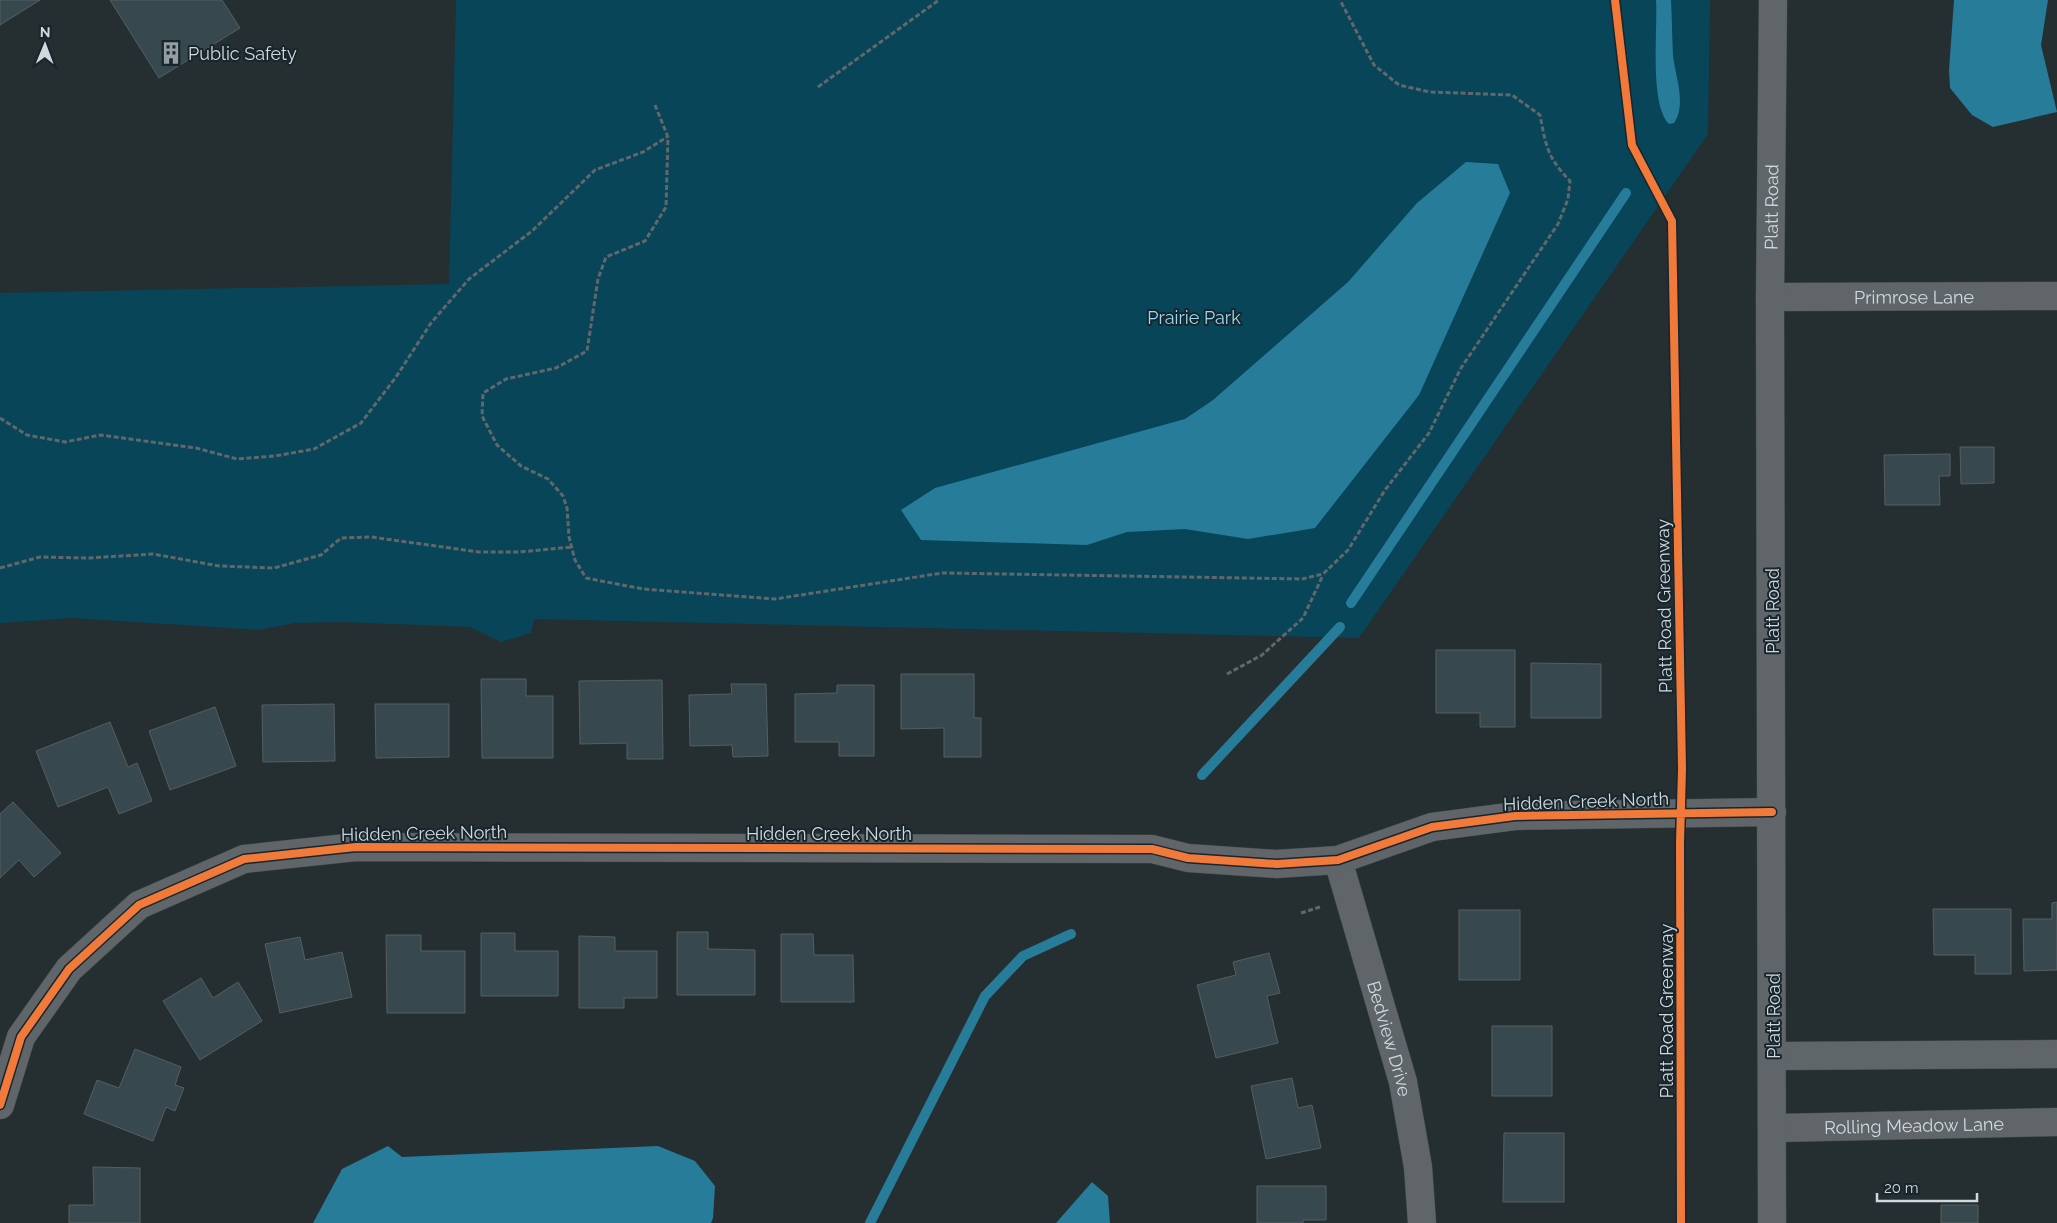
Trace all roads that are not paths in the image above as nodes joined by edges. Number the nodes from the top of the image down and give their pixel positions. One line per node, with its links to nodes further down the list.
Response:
1 (1773, 0): 3 (street, Platt Road)
2 (2057, 296): 3 (street, Primrose Lane)
3 (1770, 297): 4 (street, Platt Road)
4 (1772, 812): 5 (street, Hidden Creek North); 7 (street, Platt Road)
5 (1338, 860): 8 (street, Hidden Creek North); 11 (street, Bedview Drive)
6 (2057, 1054): 7 (street)
7 (1773, 1056): 10 (street, Platt Road)
8 (0, 1105)
9 (2057, 1122): 10 (street, Rolling Meadow Lane)
10 (1772, 1128): 12 (street, Platt Road)
11 (1422, 1223)
12 (1772, 1223)

